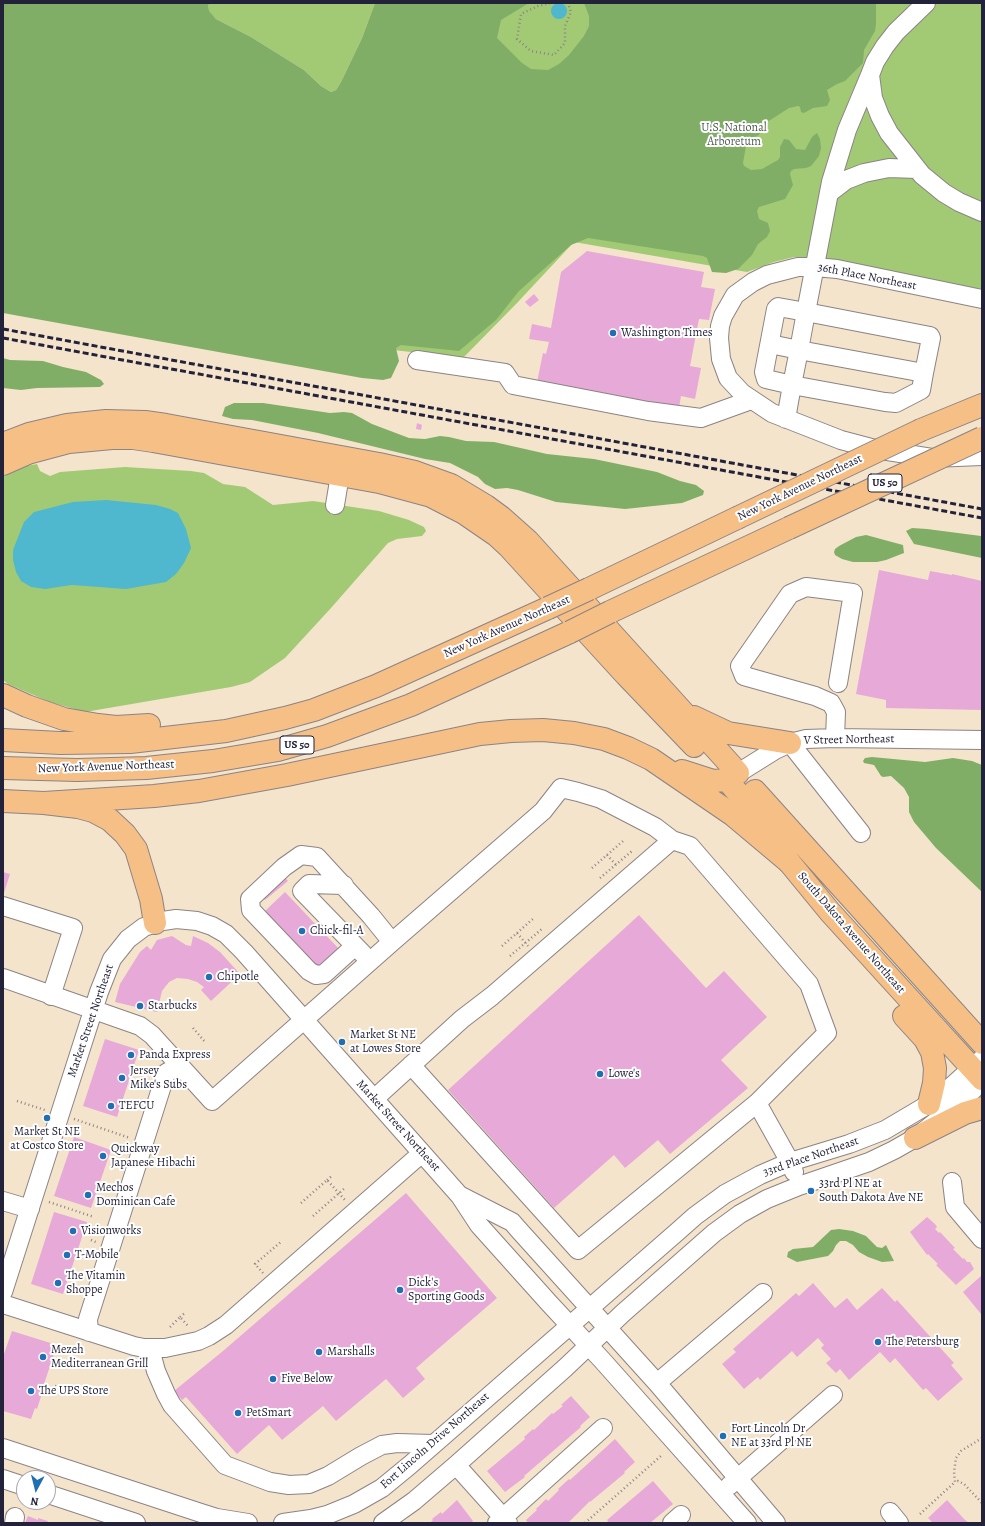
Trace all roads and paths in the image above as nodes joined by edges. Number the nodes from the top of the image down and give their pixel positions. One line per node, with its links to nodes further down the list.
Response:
1 (550, 3): 2 (path)
2 (568, 3)
3 (926, 3): 4 (street)
4 (870, 75): 5 (street); 6 (street)
5 (917, 169): 6 (street); 7 (street)
6 (829, 193): 8 (street)
7 (982, 212)
8 (815, 266): 9 (street, 36th Place Northeast); 10 (street); 16 (street, 36th Place Northeast)
9 (982, 299)
10 (806, 312): 11 (street); 12 (street); 14 (street)
11 (770, 344): 12 (street); 15 (street)
12 (799, 350): 14 (street); 15 (street)
13 (417, 360): 16 (street)
14 (924, 373): 15 (street)
15 (792, 385): 18 (street)
16 (751, 400): 18 (street, 36th Place Northeast)
17 (982, 405): 27 (main road, New York Avenue Northeast / US 50, bridge)
18 (786, 419): 21 (street, 36th Place Northeast)
19 (982, 438): 34 (main road, New York Avenue Northeast / US 50, bridge)
20 (3, 444): 28 (main road)
21 (982, 456)
22 (3, 464): 23 (main road)
23 (340, 475): 24 (street); 35 (main road)
24 (335, 505)
25 (838, 683): 29 (street)
26 (3, 695): 27 (main road)
27 (344, 699): 30 (main road, New York Avenue Northeast / US 50)
28 (682, 711): 32 (main road); 35 (main road)
29 (835, 738): 31 (street, V Street Northeast); 32 (street, V Street Northeast)
30 (3, 740)
31 (982, 740)
32 (790, 743): 35 (street, V Street Northeast); 38 (street)
33 (651, 759): 35 (main road); 37 (main road); 42 (main road)
34 (3, 768)
35 (732, 777): 42 (main road, South Dakota Avenue Northeast); 65 (main road, South Dakota Avenue Northeast)
36 (3, 800): 37 (main road)
37 (44, 803): 49 (main road)
38 (862, 833)
39 (672, 840): 52 (street); 57 (street); 71 (street)
40 (623, 841): 43 (path)
41 (632, 851): 44 (path)
42 (789, 862): 47 (main road, South Dakota Avenue Northeast)
43 (592, 868)
44 (600, 878)
45 (344, 885): 52 (street); 54 (street); 54 (street)
46 (3, 906): 60 (street)
47 (830, 912): 68 (main road, South Dakota Avenue Northeast); 72 (main road)
48 (534, 918): 51 (path)
49 (155, 923): 61 (street, Market Street Northeast); 62 (street, Market Street Northeast)
50 (543, 928): 53 (path)
51 (517, 933): 53 (path); 55 (path)
52 (392, 942): 58 (street)
53 (526, 943): 56 (path); 57 (path)
54 (355, 946): 58 (street)
55 (502, 946)
56 (510, 956)
57 (538, 957): 66 (street)
58 (370, 962): 62 (street)
59 (3, 978): 60 (street)
60 (51, 996): 61 (street)
61 (94, 1009): 67 (street); 90 (street, Market Street Northeast)
62 (304, 1020): 67 (street); 69 (street, Market Street Northeast)
63 (193, 1028): 64 (path)
64 (206, 1043)
65 (982, 1043)
66 (411, 1064): 69 (street); 71 (street)
67 (180, 1065): 77 (street)
68 (979, 1070): 72 (street, 33rd Place Northeast); 76 (street, 33rd Place Northeast)
69 (374, 1099): 78 (street, Market Street Northeast)
70 (17, 1101): 74 (path)
71 (757, 1103): 79 (street)
72 (929, 1104): 79 (street, 33rd Place Northeast)
73 (982, 1108): 76 (main road)
74 (51, 1112)
75 (70, 1117): 77 (path)
76 (915, 1138): 83 (street, 33rd Place Northeast)
77 (144, 1142): 105 (street)
78 (422, 1153): 86 (street, Market Street Northeast); 93 (street)
79 (790, 1162): 83 (street); 100 (street, 33rd Place Northeast)
80 (333, 1175): 81 (path)
81 (327, 1180): 85 (path); 89 (path)
82 (952, 1182): 94 (street)
83 (799, 1186): 104 (street, 33rd Place Northeast)
84 (345, 1188): 85 (path)
85 (339, 1194): 91 (path); 93 (path)
86 (460, 1196): 100 (street, Market Street Northeast); 103 (street, Market Street Northeast)
87 (3, 1201): 90 (street)
88 (49, 1202): 92 (path)
89 (301, 1203)
90 (30, 1209): 97 (street, Market Street Northeast)
91 (313, 1216)
92 (94, 1217)
93 (349, 1217): 96 (street)
94 (982, 1239)
95 (282, 1241): 96 (path)
96 (271, 1286): 107 (street)
97 (3, 1292)
98 (763, 1293): 108 (street)
99 (3, 1304): 105 (street)
100 (589, 1308): 103 (street, Fort Lincoln Drive Northeast); 104 (street)
101 (186, 1312): 102 (path)
102 (180, 1317)
103 (569, 1325): 106 (street); 114 (street, Fort Lincoln Drive Northeast)
104 (607, 1328): 106 (street); 108 (street)
105 (88, 1332): 107 (street)
106 (588, 1345): 117 (street); 122 (street)
107 (150, 1349): 114 (street)
108 (657, 1384): 118 (street)
109 (54, 1386): 110 (path)
110 (76, 1392)
111 (834, 1395): 118 (street)
112 (603, 1428): 126 (street)
113 (982, 1438): 120 (path)
114 (433, 1444): 129 (street, Fort Lincoln Drive Northeast)
115 (3, 1448): 128 (street)
116 (662, 1455): 131 (path)
117 (456, 1465): 126 (street); 130 (street)
118 (737, 1478): 122 (street); 133 (street)
119 (3, 1479): 121 (street)
120 (955, 1482): 124 (path); 125 (path)
121 (16, 1483)
122 (721, 1493): 132 (street)
123 (56, 1497): 127 (street)
124 (982, 1503)
125 (920, 1514)
126 (502, 1521)
127 (136, 1523)
128 (248, 1523)
129 (283, 1523)
130 (383, 1523)
131 (585, 1523)
132 (747, 1523)
133 (776, 1523)

